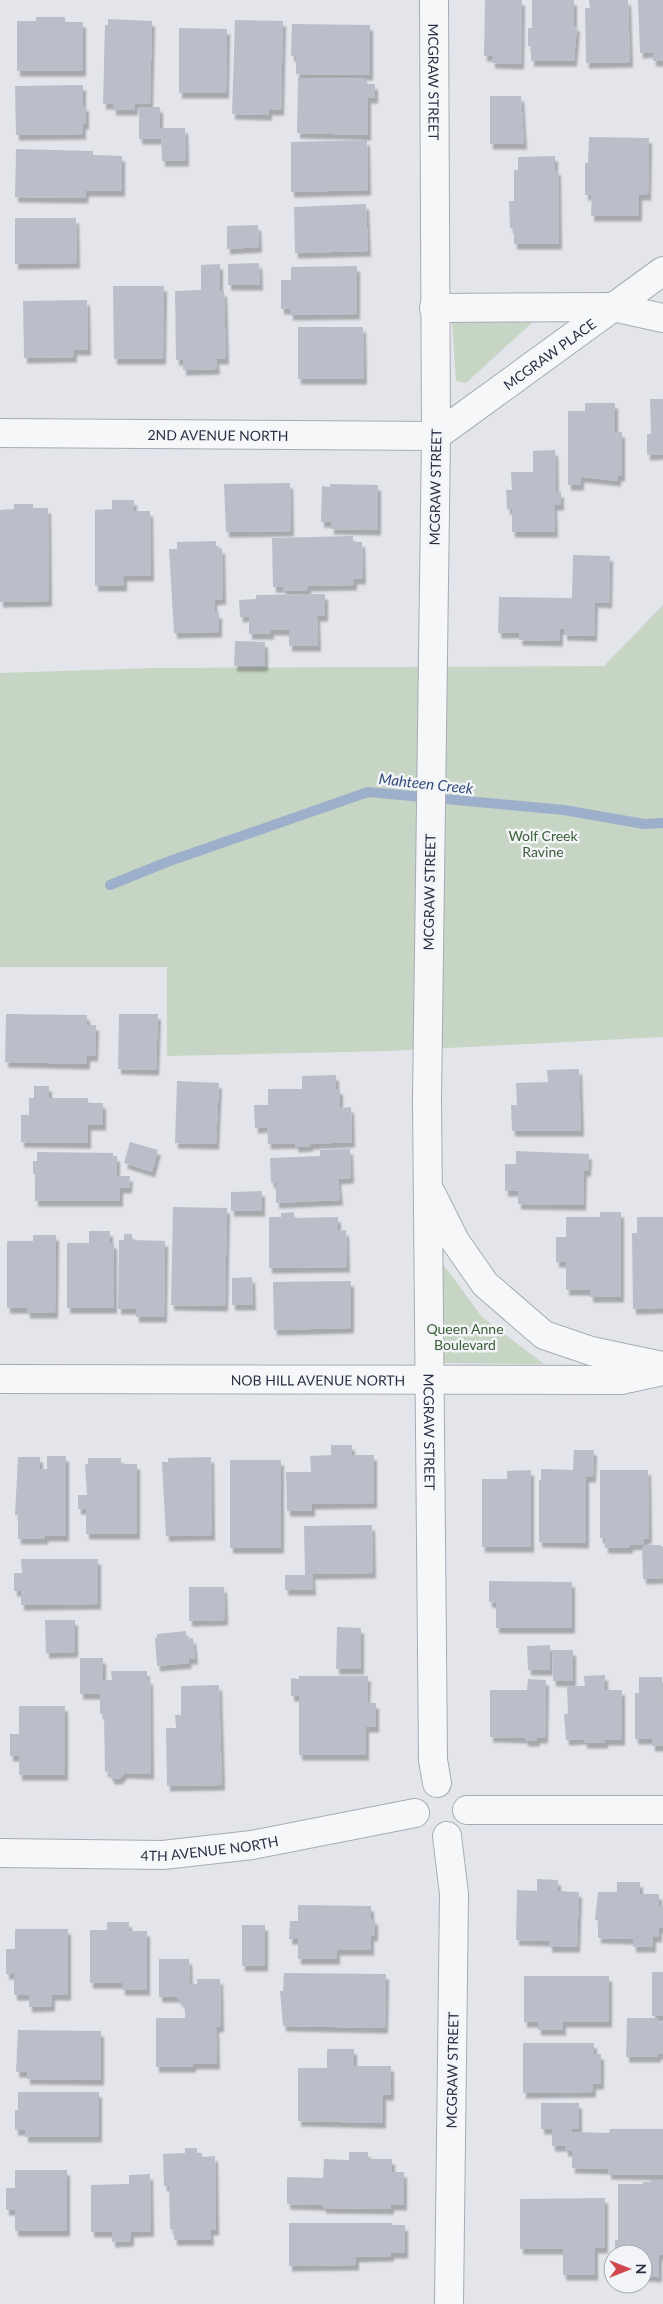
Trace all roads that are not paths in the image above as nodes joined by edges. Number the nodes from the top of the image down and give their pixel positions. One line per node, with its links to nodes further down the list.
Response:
1 (434, 0): 4 (street, MCGRAW STREET)
2 (663, 271): 3 (street, MCGRAW PLACE)
3 (613, 307): 4 (street); 5 (street); 7 (street, MCGRAW PLACE)
4 (434, 308): 7 (street, MCGRAW STREET)
5 (663, 318)
6 (0, 433): 7 (street, 2ND AVENUE NORTH)
7 (436, 436): 8 (street, MCGRAW STREET)
8 (427, 1185): 9 (street); 12 (street, MCGRAW STREET)
9 (663, 1366)
10 (663, 1371): 12 (street, NOB HILL AVENUE NORTH)
11 (0, 1379): 12 (street, NOB HILL AVENUE NORTH)
12 (431, 1380): 13 (street, MCGRAW STREET)
13 (437, 1784): 14 (street); 16 (street)
14 (467, 1810): 15 (street); 17 (street)
15 (663, 1810)
16 (415, 1813): 17 (street); 18 (street, 4TH AVENUE NORTH)
17 (447, 1836): 19 (street, MCGRAW STREET)
18 (0, 1852)
19 (449, 2304)

